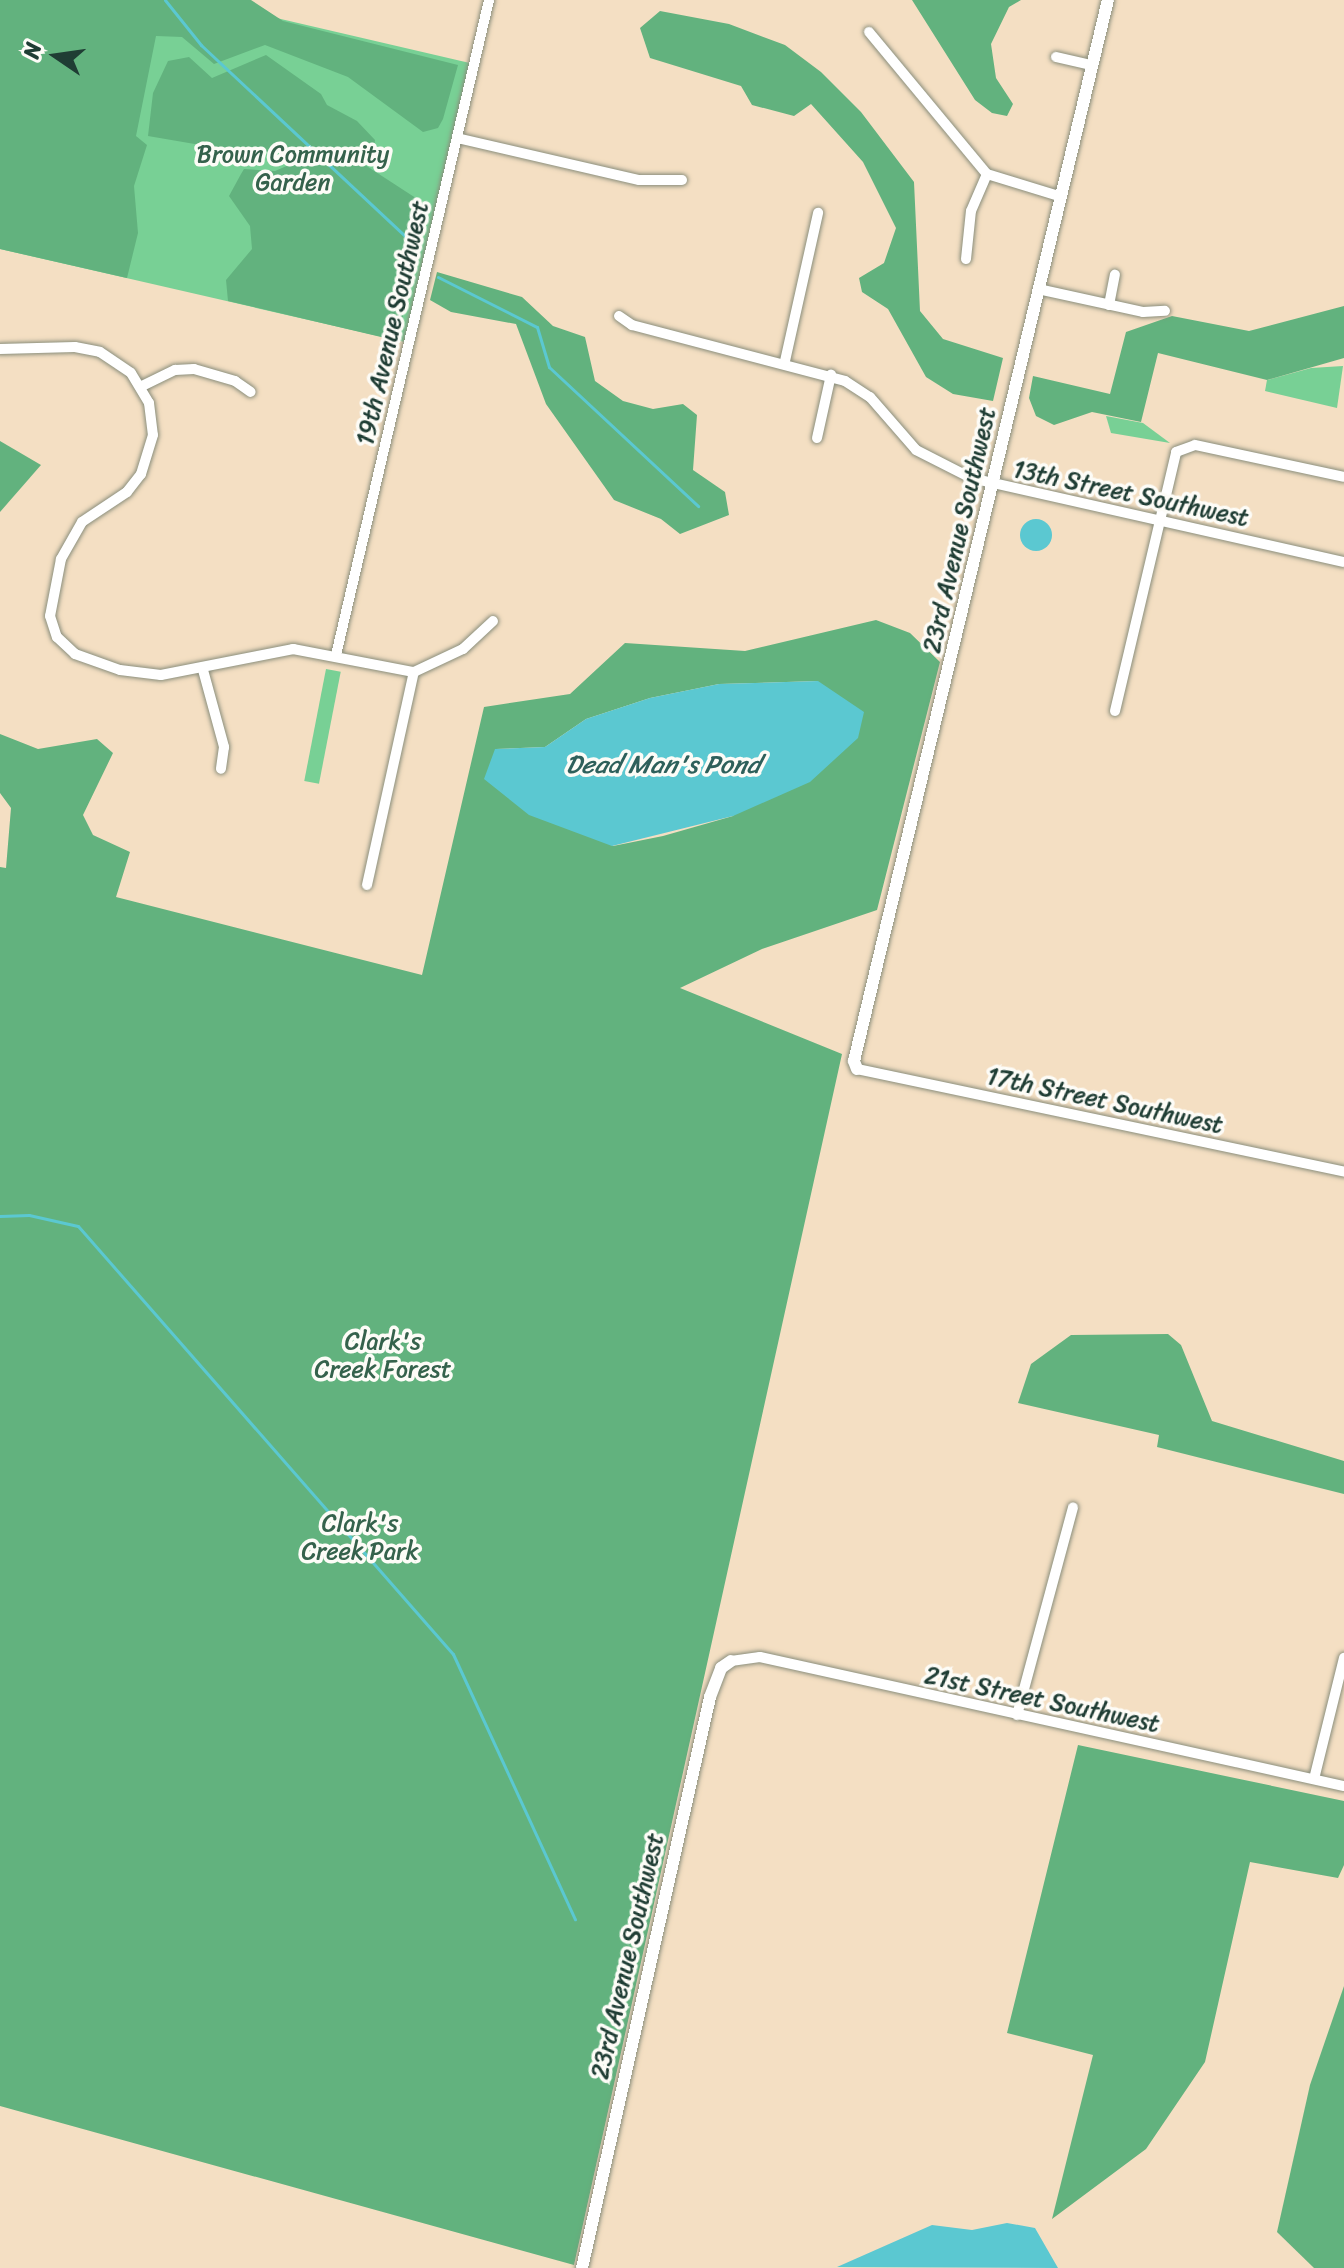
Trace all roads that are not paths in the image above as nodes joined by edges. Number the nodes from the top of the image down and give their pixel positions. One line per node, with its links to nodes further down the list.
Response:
1 (489, 0): 6 (street, 19th Avenue Southwest)
2 (1108, 0): 5 (street, 23rd Avenue Southwest)
3 (869, 32): 7 (street)
4 (1056, 57): 5 (street)
5 (1092, 65): 9 (street, 23rd Avenue Southwest)
6 (457, 138): 8 (street); 28 (street, 19th Avenue Southwest)
7 (987, 174): 9 (street); 11 (street)
8 (682, 180)
9 (1059, 196): 13 (street, 23rd Avenue Southwest)
10 (818, 213): 18 (street)
11 (966, 259)
12 (1115, 275): 14 (street)
13 (1038, 289): 14 (street); 24 (street, 23rd Avenue Southwest)
14 (1109, 305): 15 (street)
15 (1165, 311)
16 (619, 316): 18 (street, 13th Street Southwest)
17 (0, 349): 20 (street)
18 (785, 361): 19 (street, 13th Street Southwest)
19 (831, 375): 22 (street); 24 (street, 13th Street Southwest)
20 (142, 386): 21 (street); 29 (street)
21 (251, 392)
22 (817, 438)
23 (1344, 477): 25 (street)
24 (995, 485): 25 (street, 13th Street Southwest); 34 (street, 23rd Avenue Southwest)
25 (1159, 521): 26 (street, 13th Street Southwest); 31 (street)
26 (1344, 562)
27 (493, 621): 30 (street)
28 (336, 655): 29 (street); 30 (street)
29 (203, 670): 32 (street)
30 (414, 672): 33 (street)
31 (1115, 711)
32 (221, 769)
33 (367, 885)
34 (857, 1069): 35 (street, 17th Street Southwest)
35 (1344, 1172)
36 (1073, 1507): 39 (street)
37 (1344, 1658): 40 (street)
38 (731, 1661): 39 (street, 21st Street Southwest); 42 (street, 23rd Avenue Southwest)
39 (1017, 1715): 40 (street, 21st Street Southwest)
40 (1314, 1779): 41 (street, 21st Street Southwest)
41 (1344, 1786)
42 (582, 2268)

